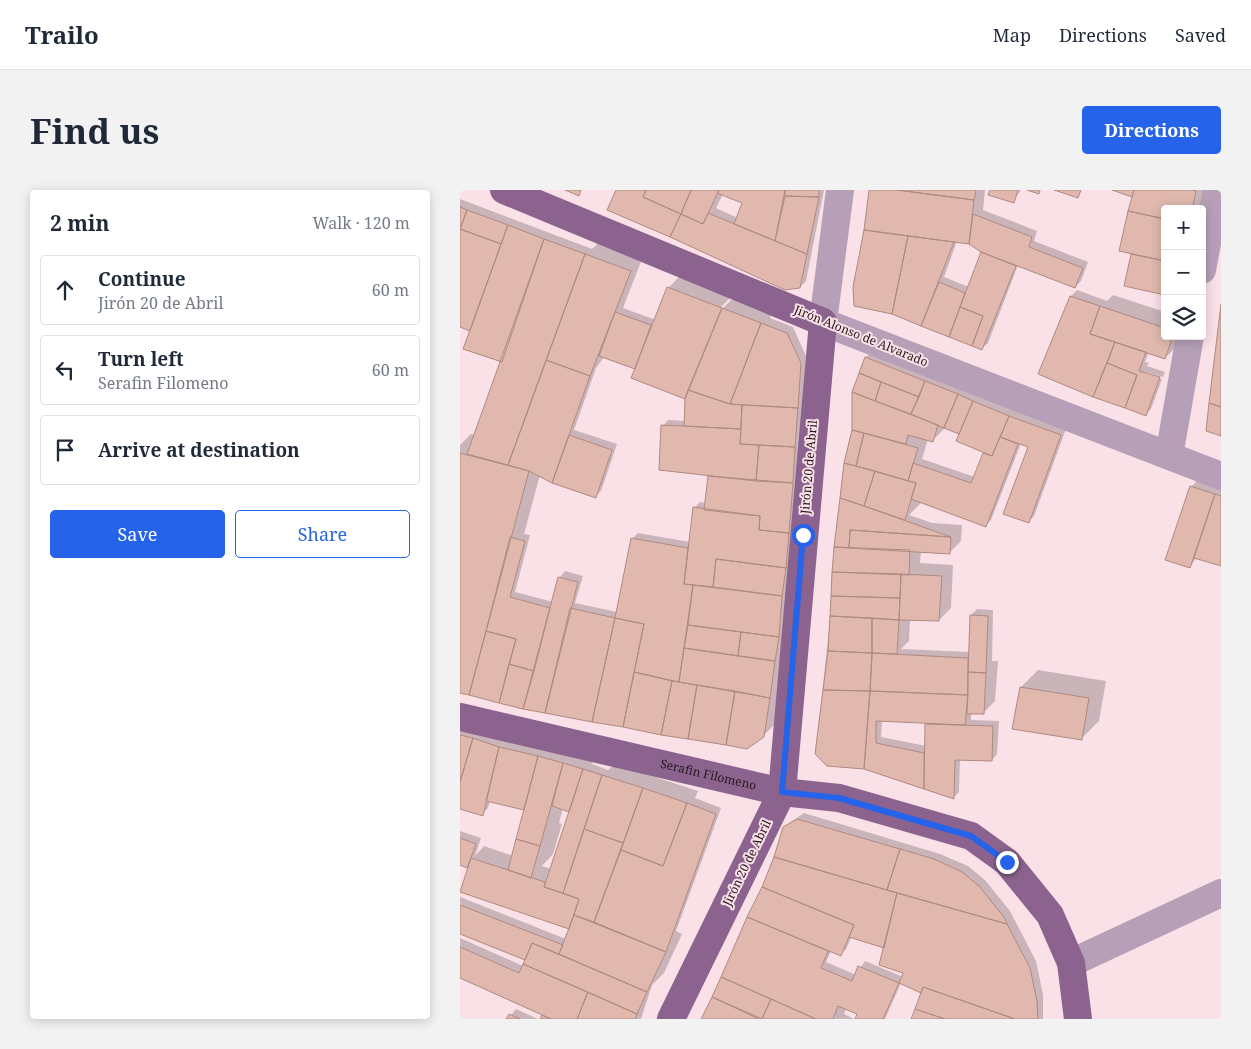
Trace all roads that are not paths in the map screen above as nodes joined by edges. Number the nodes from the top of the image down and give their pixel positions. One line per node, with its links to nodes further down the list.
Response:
1 (504, 190): 5 (main road, Jirón Alonso de Alvarado)
2 (840, 190): 5 (street, Jirón 20 de Abril)
3 (1216, 190): 4 (street)
4 (1206, 250)
5 (823, 322): 7 (street, Jirón Alonso de Alvarado); 10 (main road, Jirón 20 de Abril)
6 (1189, 340): 7 (street)
7 (1169, 456): 8 (street, Jirón Alonso de Alvarado)
8 (1221, 476)
9 (460, 717): 10 (main road, Serafin Filomeno)
10 (782, 792): 12 (main road, Serafin Filomeno); 13 (main road, Jirón 20 de Abril)
11 (1221, 893): 12 (street)
12 (1071, 964): 14 (main road, Serafin Filomeno)
13 (671, 1019)
14 (1078, 1019)

